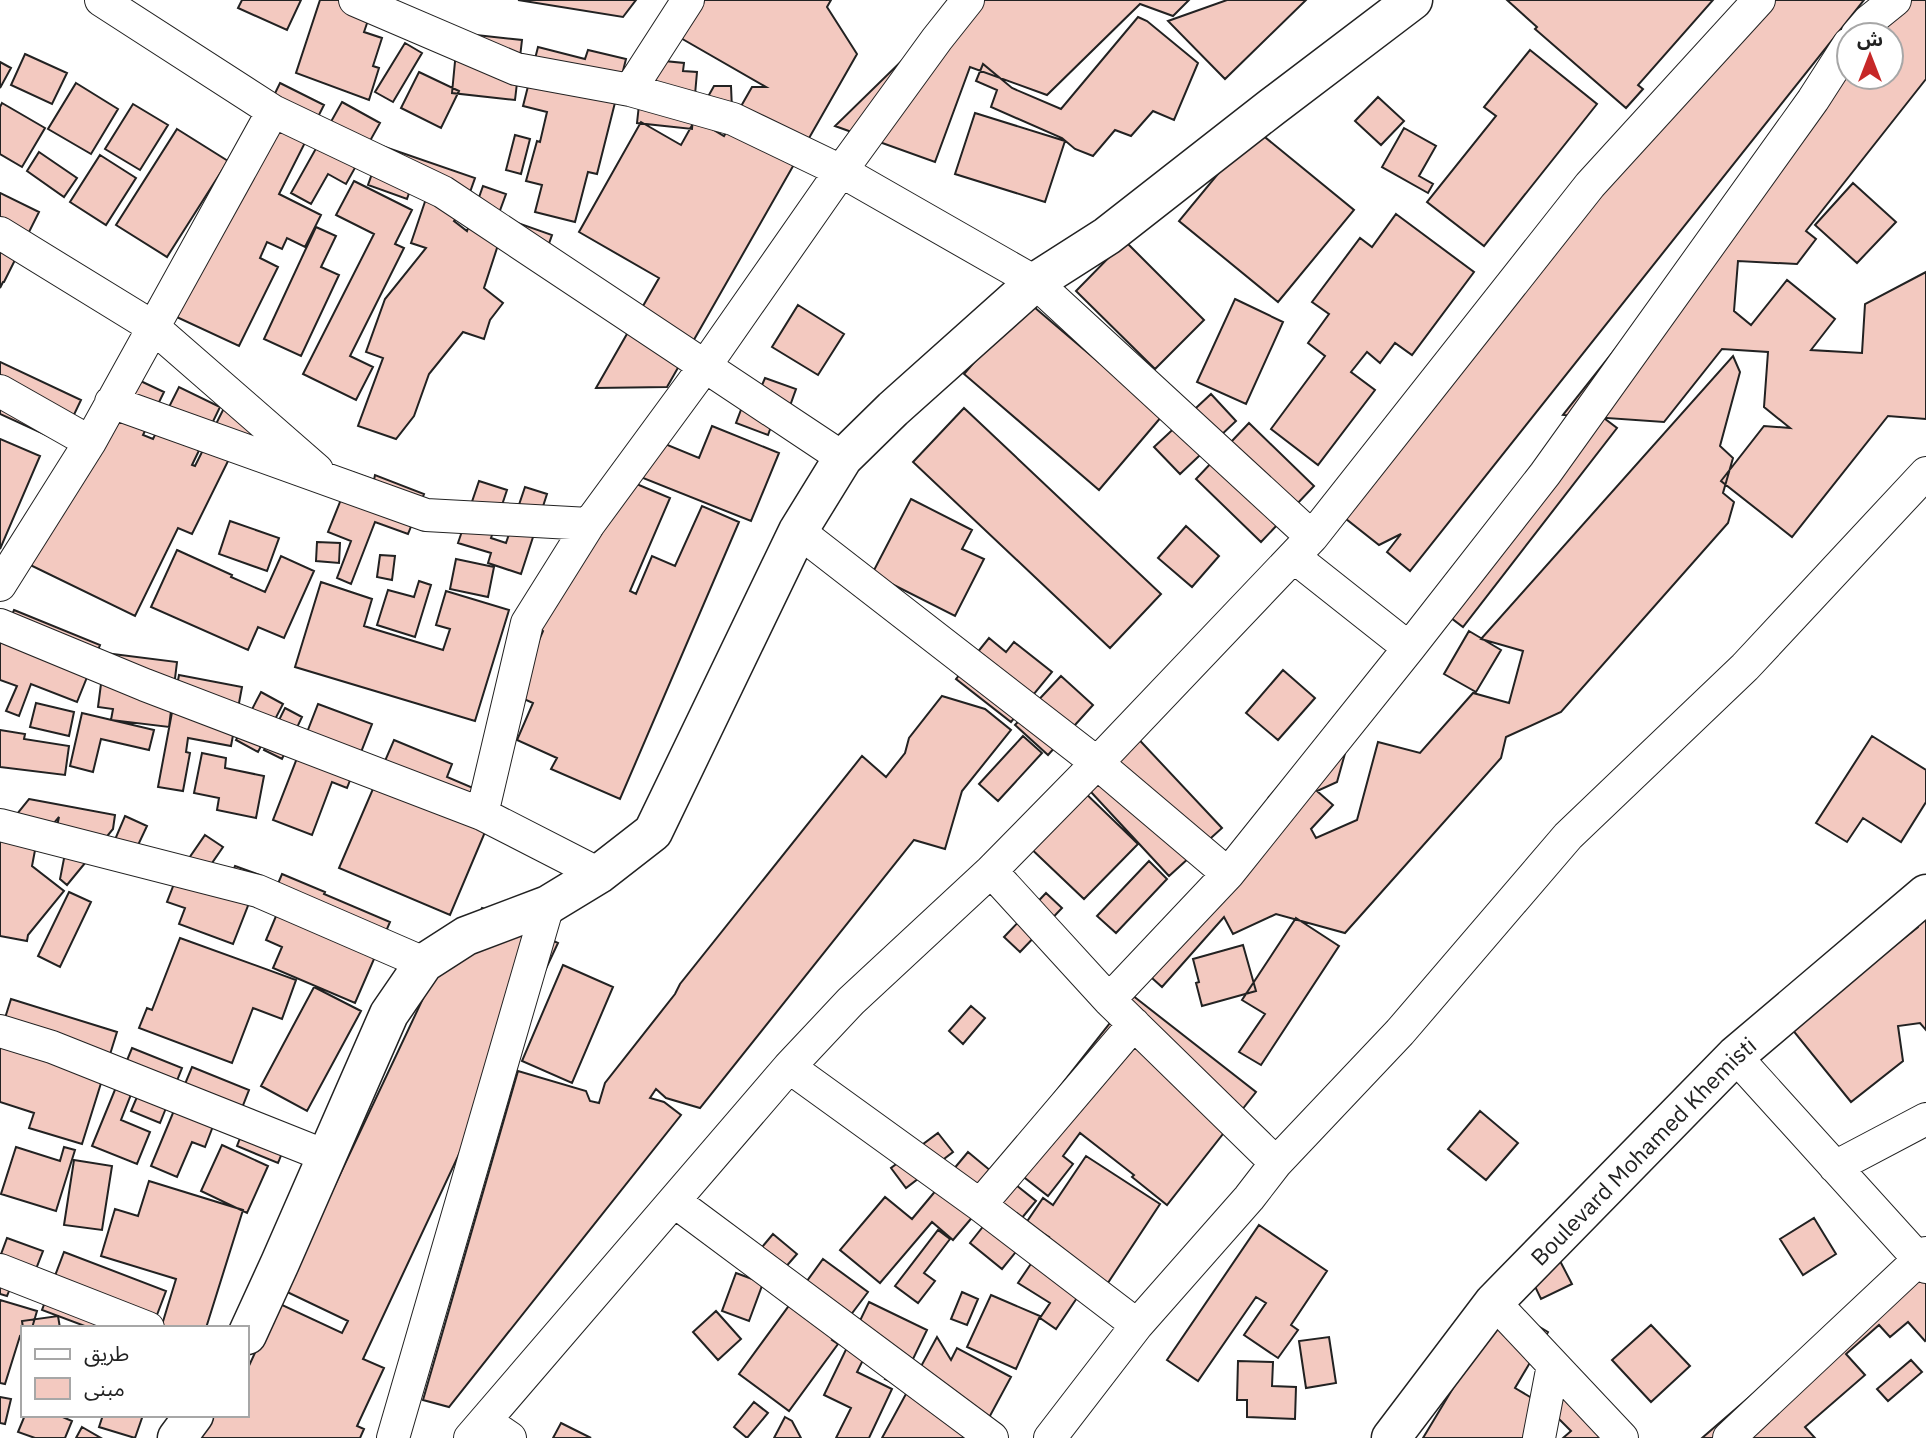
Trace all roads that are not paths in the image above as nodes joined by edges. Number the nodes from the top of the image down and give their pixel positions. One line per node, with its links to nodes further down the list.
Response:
1 (101, 0): 11 (street)
2 (355, 0): 10 (street)
3 (688, 0): 10 (street)
4 (968, 0): 12 (street)
5 (1413, 0): 14 (street)
6 (1759, 0): 25 (street)
7 (1895, 0): 8 (street)
8 (1869, 21)
9 (1835, 66): 28 (street)
10 (630, 90): 12 (street)
11 (273, 111): 15 (street); 16 (street)
12 (841, 171): 14 (street); 16 (street)
13 (0, 233): 15 (street)
14 (1035, 282): 20 (street); 25 (street)
15 (153, 327): 18 (street); 22 (street)
16 (705, 366): 20 (street); 23 (street)
17 (0, 391): 19 (street)
18 (111, 402): 19 (street); 22 (street)
19 (90, 442): 26 (street)
20 (844, 458): 24 (street)
21 (1926, 473): 45 (street)
22 (331, 482): 23 (street)
23 (589, 524): 30 (street)
24 (798, 531): 29 (street); 33 (street)
25 (1303, 547): 28 (street); 29 (street)
26 (0, 584)
27 (0, 625): 30 (street)
28 (1409, 648): 34 (street)
29 (1097, 764): 32 (street); 34 (street)
30 (482, 814): 33 (street)
31 (0, 825): 37 (street)
32 (990, 872): 38 (street); 42 (street)
33 (599, 874): 36 (street)
34 (1228, 874): 38 (street)
35 (1926, 894): 41 (street, Boulevard Mohamed Khemisti)
36 (548, 905): 37 (street); 59 (street)
37 (424, 963): 44 (street)
38 (1109, 1000): 39 (street)
39 (1134, 1024): 45 (street); 48 (street)
40 (0, 1031): 44 (street)
41 (1735, 1056): 46 (street); 51 (street, Boulevard Mohamed Khemisti)
42 (789, 1067): 47 (street); 48 (street)
43 (1926, 1119): 46 (street)
44 (326, 1156): 54 (street)
45 (1276, 1163): 52 (street)
46 (1835, 1167): 49 (street)
47 (674, 1201): 57 (street); 60 (street)
48 (980, 1205): 52 (street)
49 (1924, 1260): 65 (street)
50 (0, 1270): 53 (street)
51 (1494, 1302): 55 (street); 62 (street, Boulevard Mohamed Khemisti)
52 (1137, 1325): 61 (street)
53 (143, 1326)
54 (248, 1333)
55 (1553, 1365): 63 (street); 64 (street)
56 (193, 1417): 58 (street)
57 (488, 1432)
58 (177, 1438)
59 (393, 1438)
60 (992, 1438)
61 (1050, 1438)
62 (1391, 1438)
63 (1539, 1438)
64 (1622, 1438)
65 (1729, 1438)

